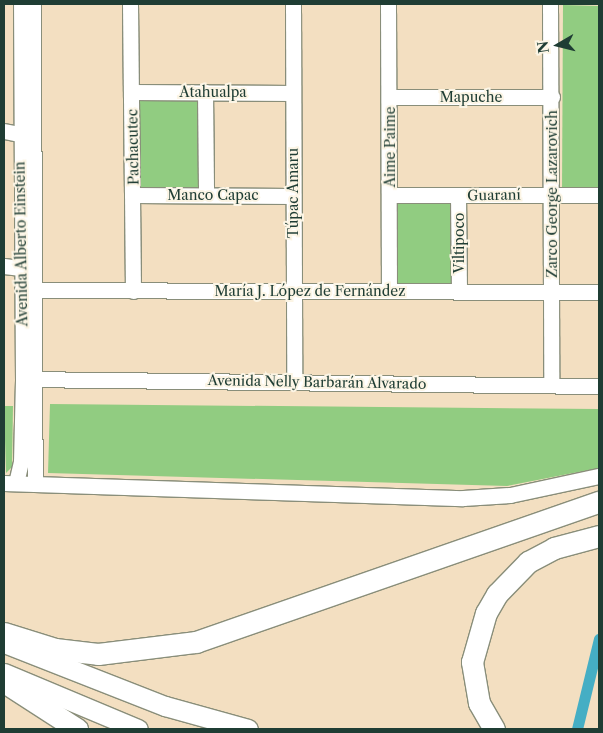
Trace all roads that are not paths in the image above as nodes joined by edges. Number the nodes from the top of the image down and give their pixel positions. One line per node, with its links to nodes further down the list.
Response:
1 (21, 4): 13 (street, Avenida Alberto Einstein)
2 (34, 4): 24 (street, Avenida Alberto Einstein)
3 (130, 4): 7 (street, Pachacutec)
4 (293, 4): 9 (street, Túpac Amaru)
5 (388, 4): 11 (street, Aime Paime)
6 (550, 4): 10 (street, Zarco George Lazarovich)
7 (132, 92): 8 (street, Atahualpa); 15 (street, Pachacutec)
8 (205, 92): 9 (street, Atahualpa); 16 (street)
9 (293, 93): 19 (street, Túpac Amaru)
10 (552, 97): 11 (street, Mapuche); 14 (street, Zarco George Lazarovich)
11 (390, 98): 17 (street, Aime Paime)
12 (4, 131): 13 (street)
13 (20, 134): 22 (street, Avenida Alberto Einstein)
14 (553, 194): 18 (street, Guaraní); 20 (street, Guaraní); 27 (street, Zarco George Lazarovich)
15 (134, 195): 16 (street, Manco Capac); 23 (street, Pachacutec)
16 (206, 195): 19 (street, Manco Capac)
17 (390, 195): 20 (street, Guaraní); 25 (street, Aime Paime)
18 (599, 195)
19 (293, 196): 28 (street, Túpac Amaru)
20 (458, 196): 26 (street, Viltipoco)
21 (4, 266): 22 (street)
22 (22, 268): 24 (street, Avenida Alberto Einstein)
23 (133, 290): 24 (street, María J. López de Fernández); 28 (street, María J. López de Fernández)
24 (28, 291): 30 (street, Avenida Alberto Einstein)
25 (389, 291): 26 (street, María J. López de Fernández); 28 (street, María J. López de Fernández)
26 (459, 291): 27 (street, María J. López de Fernández)
27 (553, 291): 29 (street, María J. López de Fernández); 32 (street, Zarco George Lazarovich)
28 (293, 292): 31 (street, Túpac Amaru)
29 (599, 292)
30 (28, 379): 31 (street, Avenida Nelly Barbarán Alvarado); 35 (street, Avenida Alberto Einstein); 36 (street, Avenida Alberto Einstein)
31 (294, 381): 32 (street, Avenida Nelly Barbarán Alvarado)
32 (552, 385): 33 (street, Avenida Nelly Barbarán Alvarado)
33 (599, 386)
34 (599, 476): 36 (street)
35 (10, 483): 36 (street)
36 (35, 484)
37 (599, 502): 39 (highway)
38 (599, 536): 46 (highway)
39 (4, 633)
40 (4, 643): 45 (main road)
41 (4, 674): 44 (main road)
42 (4, 682): 43 (highway)
43 (76, 729)
44 (138, 729)
45 (248, 729)
46 (494, 729)

